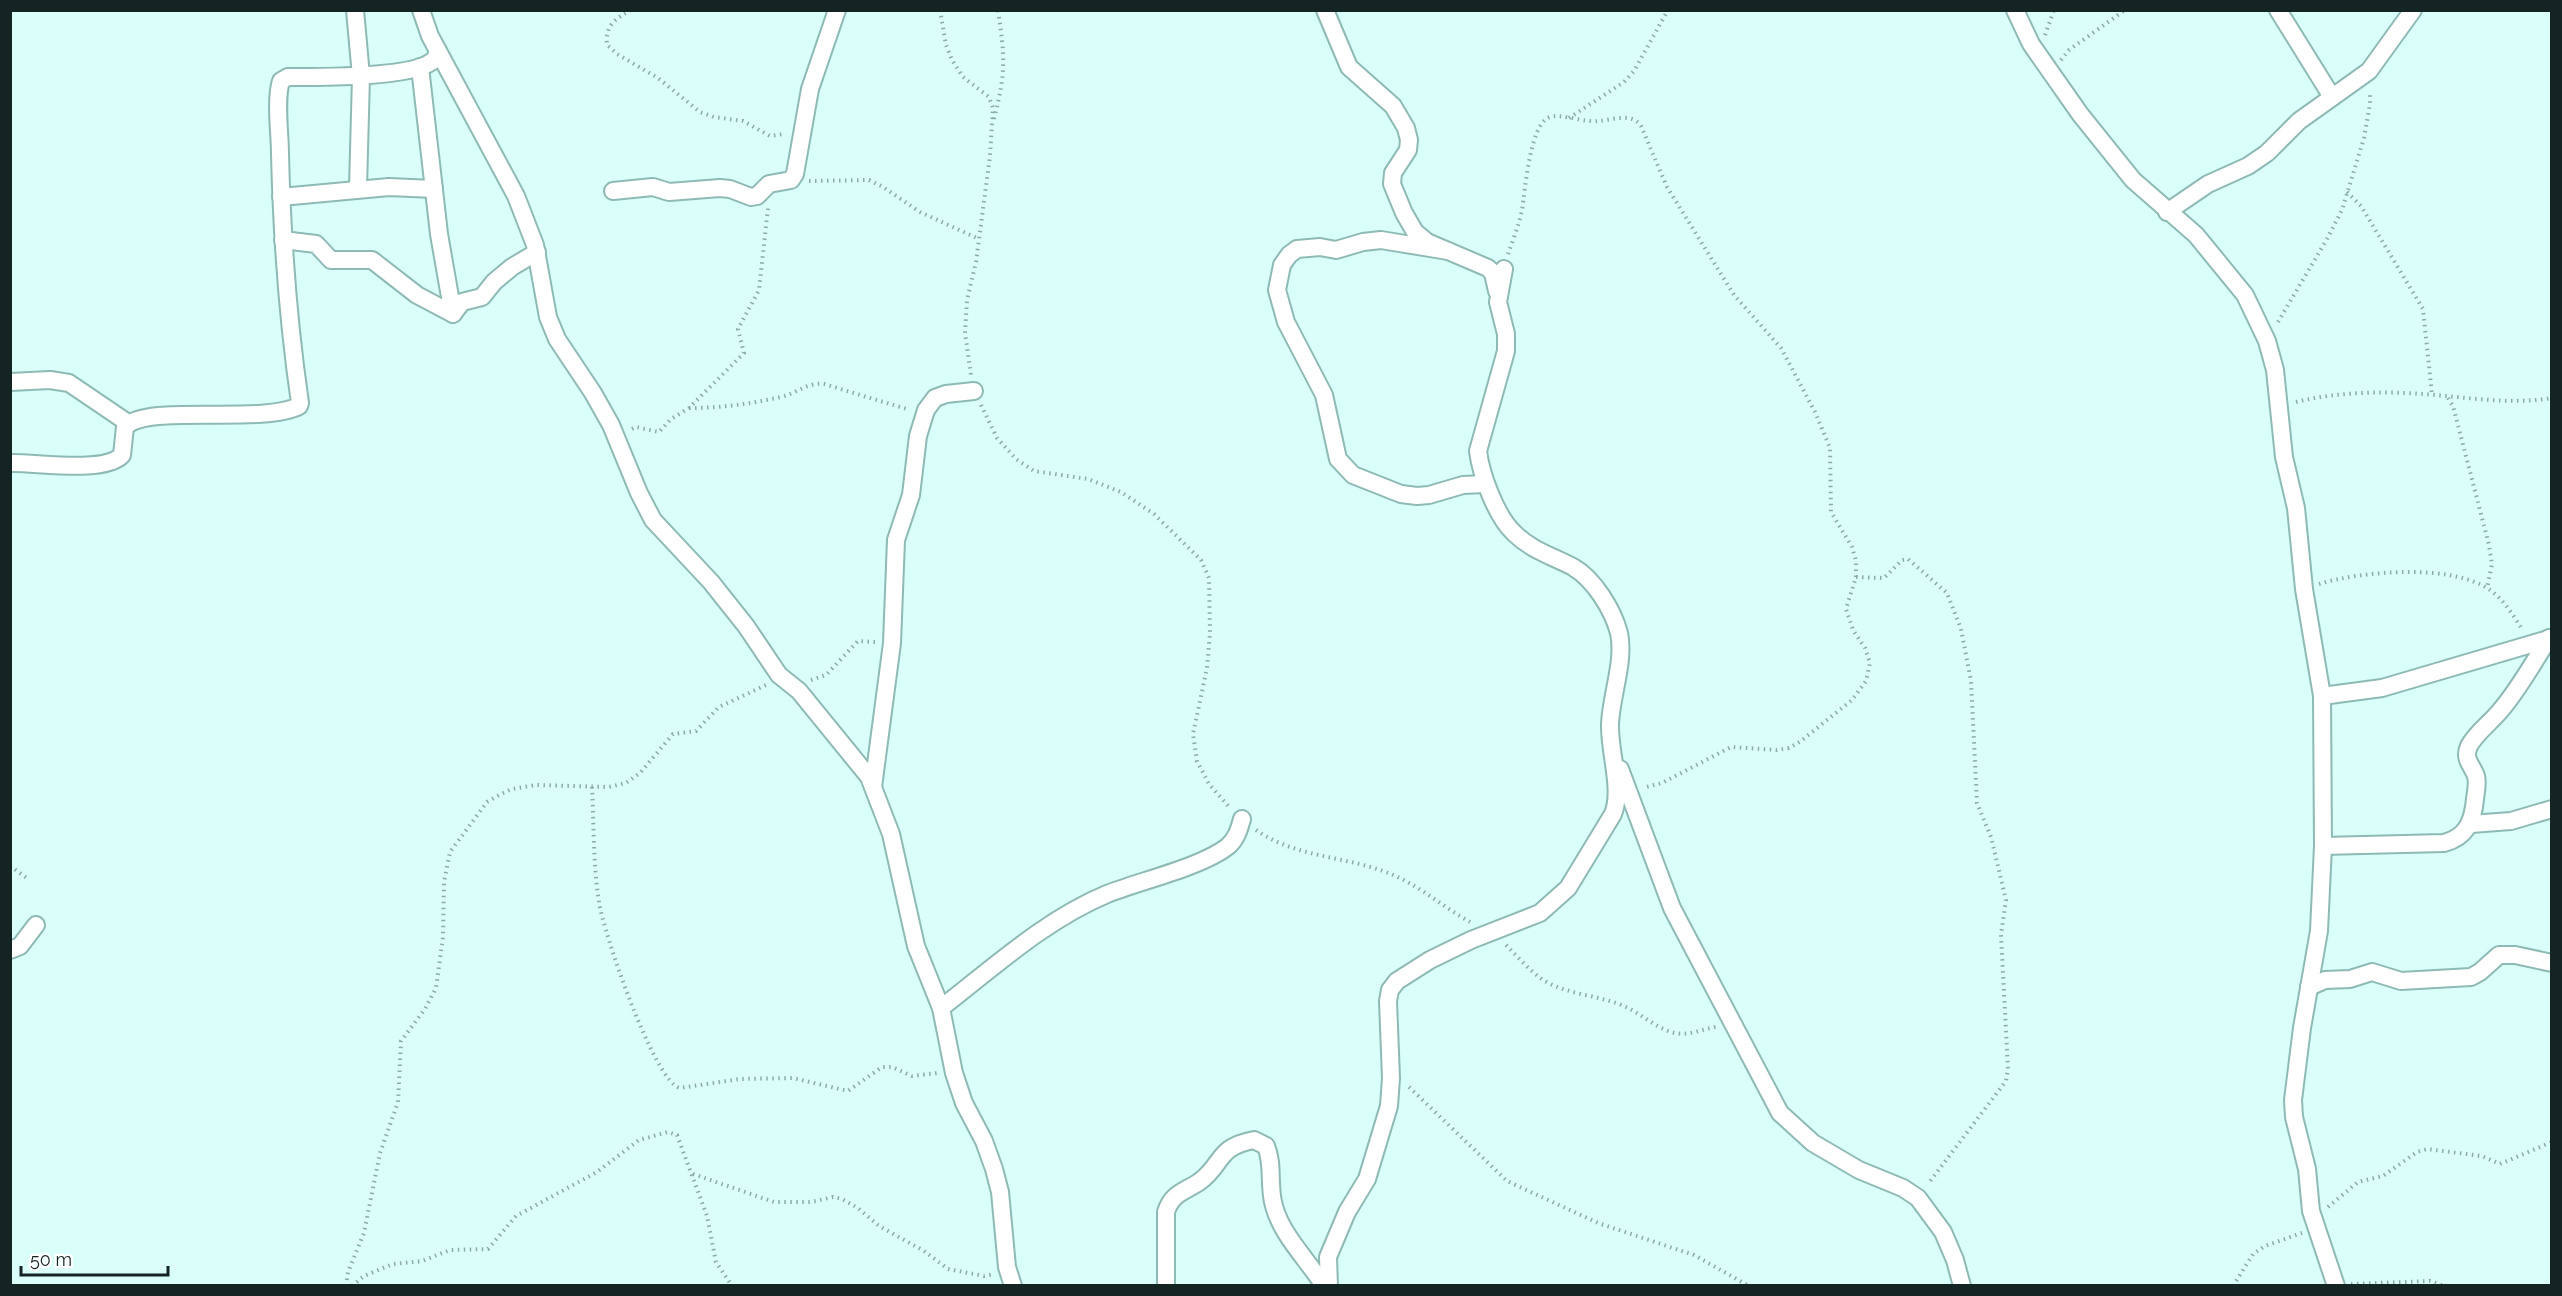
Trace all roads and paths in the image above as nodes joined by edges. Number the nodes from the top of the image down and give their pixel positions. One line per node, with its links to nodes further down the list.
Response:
1 (355, 10): 17 (street)
2 (421, 10): 13 (street)
3 (631, 10): 19 (path)
4 (837, 10): 19 (street)
5 (940, 10): 21 (path)
6 (998, 10): 21 (path)
7 (1324, 10): 32 (street)
8 (1668, 10): 20 (path)
9 (2015, 10): 16 (street)
10 (2125, 10): 16 (path)
11 (2278, 10): 18 (street)
12 (2413, 10): 15 (street)
13 (438, 51): 14 (street); 33 (street)
14 (420, 67): 17 (street); 25 (street)
15 (2368, 71): 18 (street); 27 (path)
16 (2051, 72): 29 (street)
17 (361, 76): 24 (street); 28 (street)
18 (2332, 97): 29 (street)
19 (805, 114): 22 (street)
20 (1568, 119): 34 (path); 50 (path)
21 (992, 128): 30 (path)
22 (793, 178): 23 (street); 30 (path)
23 (767, 184): 26 (street); 44 (path)
24 (358, 188): 25 (street); 28 (street)
25 (434, 189): 36 (street)
26 (613, 191)
27 (2347, 192): 37 (path); 40 (path)
28 (281, 196): 31 (street)
29 (2167, 212): 37 (street)
30 (979, 239): 39 (path)
31 (283, 240): 36 (street); 46 (street)
32 (1449, 251): 35 (street); 49 (street)
33 (537, 252): 36 (street); 47 (street)
34 (1504, 269): 35 (street)
35 (1498, 295): 49 (street)
36 (453, 314)
37 (2267, 341): 43 (street)
38 (10, 382): 46 (street)
39 (975, 391): 45 (street); 63 (path)
40 (2432, 395): 41 (path); 43 (path)
41 (2448, 397): 42 (path); 52 (path)
42 (2552, 398)
43 (2280, 405): 51 (street)
44 (689, 408): 45 (path); 47 (path)
45 (925, 415): 54 (street)
46 (128, 423): 48 (street)
47 (620, 444): 56 (street)
48 (10, 463)
49 (1486, 484): 58 (street)
50 (1856, 577): 61 (path); 79 (path)
51 (2304, 589): 52 (path); 57 (street)
52 (2487, 589): 55 (path)
53 (2551, 638): 55 (street); 64 (street)
54 (892, 643): 56 (path); 60 (street)
55 (2533, 644): 57 (street)
56 (784, 679): 59 (path); 60 (street)
57 (2322, 696): 65 (street)
58 (1610, 746): 61 (street); 69 (street)
59 (592, 787): 75 (path); 83 (path)
60 (873, 788): 73 (street)
61 (1629, 791): 74 (street)
62 (2552, 809): 64 (street)
63 (1242, 819): 69 (path); 73 (street)
64 (2471, 824): 65 (street)
65 (2323, 846): 72 (street)
66 (10, 866): 67 (path)
67 (27, 878)
68 (36, 925): 70 (street)
69 (1494, 932): 74 (path); 76 (street)
70 (10, 950)
71 (2552, 963): 72 (street)
72 (2309, 987): 80 (street)
73 (941, 1008): 75 (street)
74 (1738, 1030): 79 (street)
75 (953, 1068): 81 (street)
76 (1391, 1069): 89 (street); 90 (path)
77 (2552, 1142): 80 (path)
78 (692, 1174): 81 (path); 84 (path); 85 (path)
79 (1918, 1198): 91 (street)
80 (2313, 1217): 82 (street); 92 (path)
81 (1007, 1267): 86 (street)
82 (2336, 1285): 93 (path)
83 (346, 1286)
84 (352, 1286)
85 (732, 1286)
86 (1013, 1286)
87 (1166, 1286): 88 (street)
88 (1324, 1286)
89 (1329, 1286)
90 (1749, 1286)
91 (1962, 1286)
92 (2234, 1286)
93 (2444, 1286)

